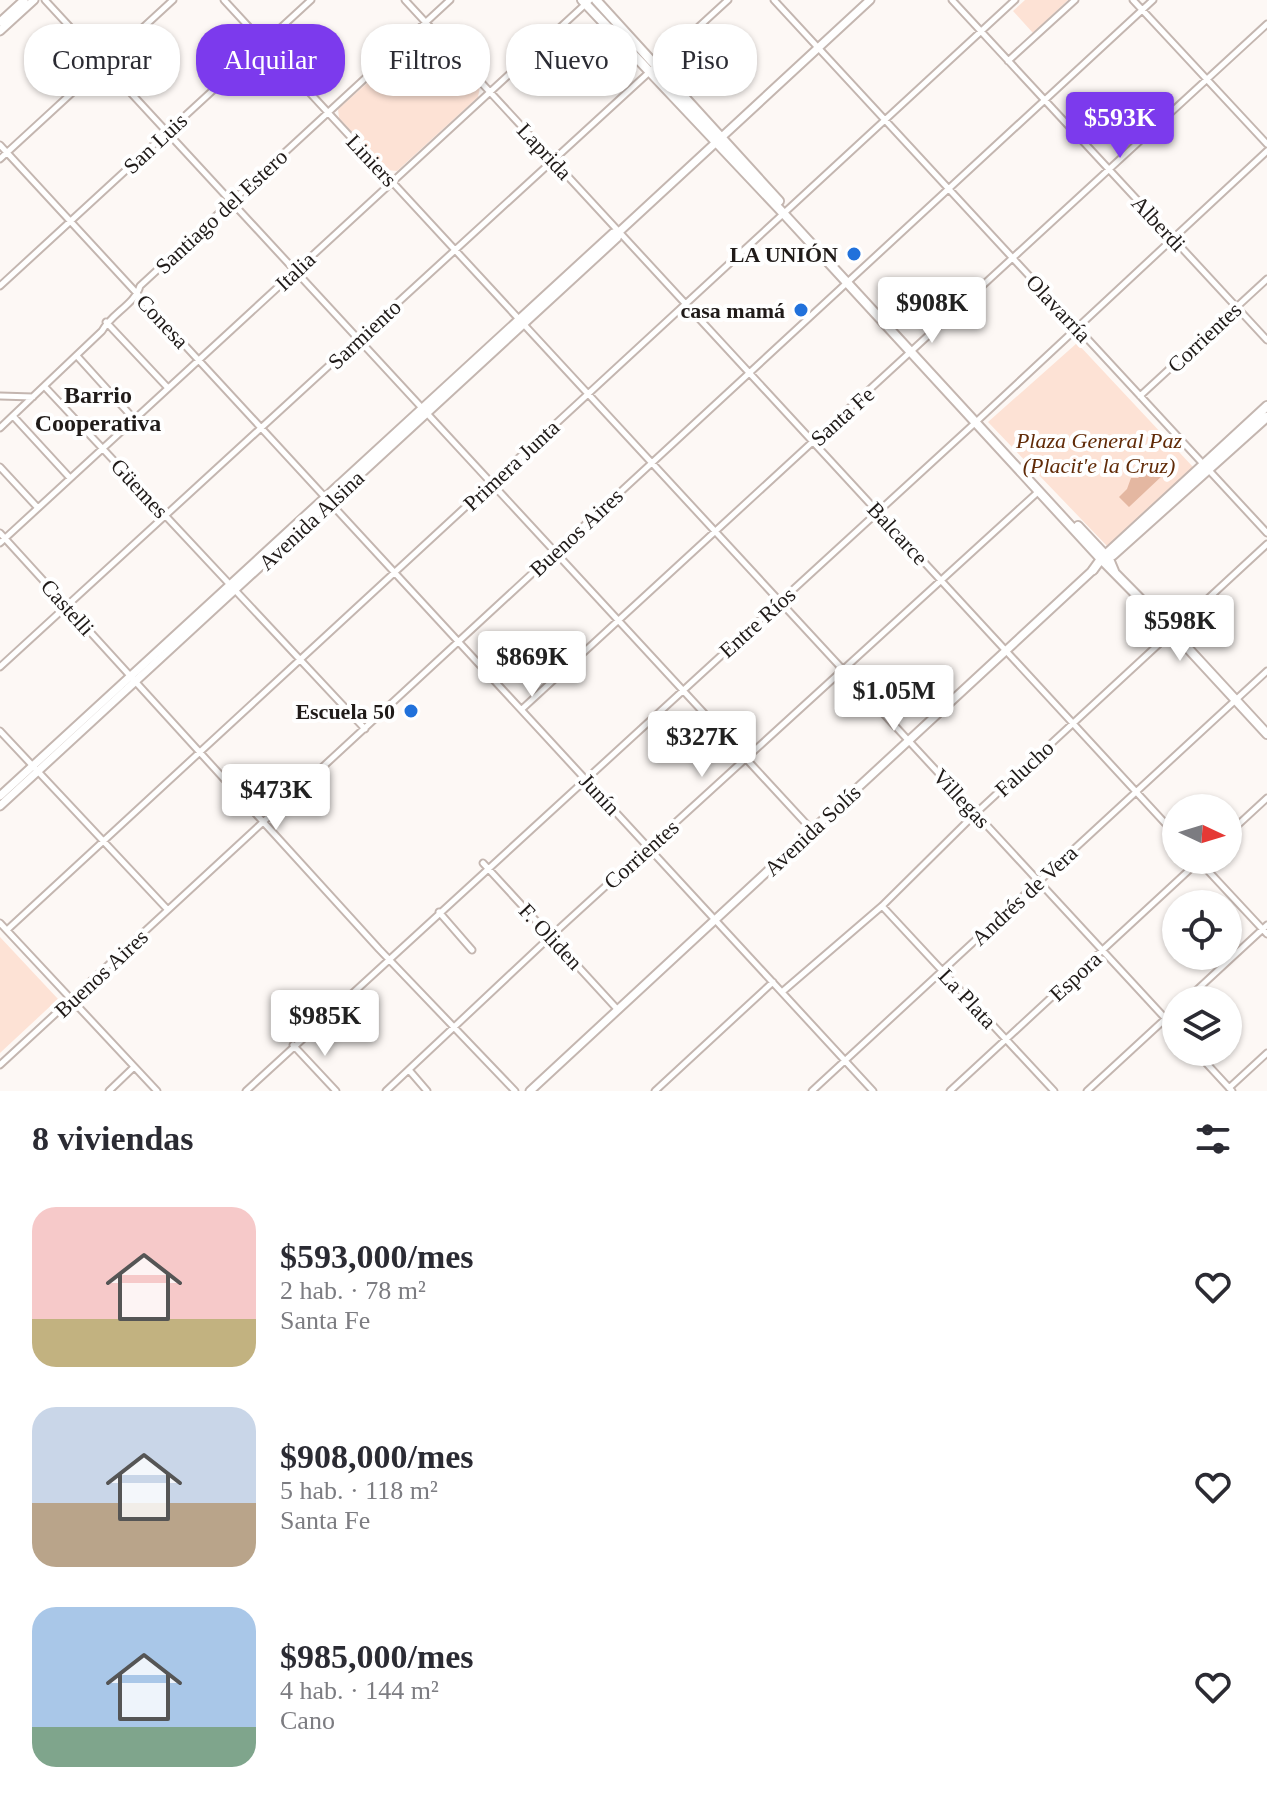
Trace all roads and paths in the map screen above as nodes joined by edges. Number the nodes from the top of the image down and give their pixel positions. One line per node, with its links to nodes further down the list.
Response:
1 (24, 0): 19 (street)
2 (34, 0): 27 (street)
3 (45, 0): 21 (street)
4 (173, 0): 22 (street)
5 (224, 0): 23 (street, Liniers)
6 (311, 0): 24 (street, San Luis)
7 (405, 0): 20 (street, Laprida)
8 (450, 0): 20 (street, Santiago del Estero)
9 (728, 0): 25 (street, Sarmiento)
10 (774, 0): 29 (street, Olavarría)
11 (870, 0): 29 (street, Avenida Alsina)
12 (952, 0): 28 (street, Alberdi)
13 (1015, 0): 28 (street, Primera Junta)
14 (1075, 0): 30 (street)
15 (1133, 0): 18 (street)
16 (1153, 0): 18 (street, Buenos Aires)
17 (589, 1): 31 (main road); 33 (street, Italia)
18 (1142, 10): 32 (street); 40 (street, Buenos Aires)
19 (0, 22)
20 (426, 22): 41 (street, Santiago del Estero)
21 (67, 24)
22 (147, 24)
23 (246, 24)
24 (285, 24)
25 (702, 24)
26 (1267, 24): 32 (street, Santa Fe)
27 (0, 31)
28 (981, 31): 30 (street, Alberdi); 42 (street, Primera Junta)
29 (818, 47): 42 (street, Olavarría); 44 (street, Avenida Alsina)
30 (1008, 61): 40 (street, Alberdi)
31 (653, 69): 50 (street, Sarmiento)
32 (1207, 79): 45 (street); 51 (street, Santa Fe)
33 (490, 92): 50 (street, Laprida)
34 (68, 96): 48 (street)
35 (134, 96): 43 (street)
36 (206, 96): 43 (street, San Luis)
37 (313, 96): 41 (street, Liniers)
38 (486, 96): 52 (street, Italia)
39 (678, 96): 44 (main road)
40 (1045, 100): 51 (street, Alberdi); 53 (street, Buenos Aires)
41 (328, 112): 52 (street, Liniers); 54 (street, Santiago del Estero)
42 (885, 120): 53 (street, Olavarría); 55 (street, Primera Junta)
43 (167, 132): 54 (street); 56 (street, San Luis)
44 (718, 139): 55 (main road); 57 (street, Avenida Alsina)
45 (1267, 144)
46 (0, 145): 48 (street, Conesa)
47 (1267, 151): 58 (street, Entre Ríos)
48 (7, 152): 49 (street); 56 (street, Conesa)
49 (0, 159)
50 (554, 160): 57 (street, Laprida); 59 (street, Sarmiento)
51 (1109, 169): 58 (street, Alberdi); 60 (street, Santa Fe)
52 (393, 182): 59 (street, Liniers); 61 (street, Italia)
53 (949, 189): 60 (street, Olavarría); 63 (street, Buenos Aires)
54 (231, 201): 61 (street); 65 (street, Santiago del Estero)
55 (786, 212): 63 (main road); 66 (street, Primera Junta)
56 (71, 221): 64 (street, San Luis); 65 (street, Conesa)
57 (620, 231): 66 (street, Balcarce); 69 (street, Avenida Alsina)
58 (1173, 239): 67 (street, Alberdi); 70 (street, Entre Ríos)
59 (455, 250): 69 (street, Liniers); 71 (street, Sarmiento)
60 (1013, 258): 70 (street, Olavarría); 73 (street, Santa Fe)
61 (296, 271): 71 (street); 75 (street, Italia)
62 (1267, 279): 67 (street, Corrientes)
63 (849, 281): 73 (main road); 76 (street, Buenos Aires)
64 (0, 286)
65 (138, 293): 68 (street, Santiago del Estero); 75 (street, Conesa)
66 (687, 304): 76 (street, Balcarce); 79 (street, Primera Junta)
67 (1236, 307): 72 (street, Alberdi); 81 (street, Corrientes)
68 (106, 322): 74 (street, Santiago del Estero); 78 (street)
69 (522, 322): 79 (street, Villegas); 84 (street, Avenida Alsina)
70 (1077, 328): 81 (street, Olavarría); 88 (street, Entre Ríos)
71 (358, 339): 84 (street); 89 (street, Sarmiento)
72 (1267, 340)
73 (913, 351): 88 (main road); 91 (street, Santa Fe)
74 (77, 356): 77 (street, Santiago del Estero); 87 (street)
75 (199, 360): 78 (street, Italia); 89 (street, Conesa)
76 (750, 372): 91 (street, Balcarce); 93 (street, Buenos Aires)
77 (45, 387): 82 (street, Santiago del Estero); 92 (street, Güemes)
78 (168, 388): 87 (street, Italia)
79 (589, 394): 93 (street, Villegas); 97 (street, Primera Junta)
80 (0, 396): 82 (street)
81 (1140, 396): 95 (street, Olavarría)
82 (34, 397): 85 (street, Santiago del Estero)
83 (1267, 406): 95 (main road, Avenida Solís)
84 (425, 411): 97 (street); 99 (street, Avenida Alsina)
85 (13, 416): 90 (street, Santiago del Estero); 96 (street)
86 (1267, 417): 95 (main road, Avenida Solís)
87 (134, 419): 92 (street, Italia)
88 (977, 421): 98 (main road); 101 (street, Entre Ríos); 108 (main road)
89 (262, 427): 99 (street, Conesa); 102 (street, Sarmiento)
90 (0, 428)
91 (814, 442): 101 (street, Balcarce); 103 (street, Santa Fe)
92 (103, 448): 96 (street, Italia); 102 (street, Güemes)
93 (652, 463): 103 (street, Villegas); 107 (street, Buenos Aires)
94 (0, 467): 100 (street)
95 (1206, 468): 104 (street, Olavarría); 108 (main road, Avenida Solís)
96 (70, 478): 100 (street, Italia)
97 (492, 483): 107 (street); 110 (street, Primera Junta)
98 (1040, 491): 108 (main road); 111 (street, Corrientes)
99 (329, 499): 110 (street, Junín); 112 (street, Avenida Alsina)
100 (38, 508): 105 (street, Italia)
101 (878, 511): 111 (street, Balcarce); 113 (street, Entre Ríos)
102 (165, 516): 112 (street, Güemes); 114 (street, Sarmiento)
103 (716, 531): 113 (street, Villegas); 115 (street, Santa Fe)
104 (1267, 533)
105 (2, 538): 114 (street, Castelli)
106 (1267, 544): 116 (street, Falucho)
107 (555, 552): 115 (street); 117 (street, Buenos Aires)
108 (1105, 559): 109 (main road, Avenida Solís); 116 (main road)
109 (1093, 570): 118 (street, Avenida Solís)
110 (395, 572): 117 (street, Junín); 119 (street, Primera Junta)
111 (941, 580): 118 (street, Balcarce); 121 (street, Corrientes)
112 (232, 588): 119 (street); 123 (street, Avenida Alsina)
113 (780, 601): 121 (street, Villegas); 124 (street, Entre Ríos)
114 (67, 606): 120 (street, Sarmiento); 123 (street, Castelli)
115 (619, 621): 124 (street); 126 (street, Santa Fe)
116 (1172, 631): 125 (main road); 127 (street, Falucho)
117 (458, 641): 126 (street, Junín); 128 (street, Buenos Aires)
118 (1006, 650): 127 (street, Balcarce); 131 (street, Avenida Solís)
119 (299, 661): 128 (street); 132 (street, Primera Junta)
120 (0, 667)
121 (843, 669): 131 (street, Villegas); 133 (street, Corrientes)
122 (1267, 671): 125 (street, Andrés de Vera)
123 (134, 678): 132 (street, Castelli); 134 (street, Avenida Alsina)
124 (683, 690): 133 (street); 135 (street, Entre Ríos)
125 (1235, 700): 130 (main road); 136 (street, Andrés de Vera)
126 (522, 709): 135 (street, Junín)
127 (1073, 723): 136 (street, Balcarce); 140 (street, Falucho)
128 (365, 729): 143 (street, Buenos Aires)
129 (0, 731): 134 (street)
130 (1267, 734)
131 (909, 740): 140 (street, Villegas); 144 (street, Avenida Solís)
132 (201, 751): 143 (street, Castelli); 145 (street, Primera Junta)
133 (746, 758): 144 (street); 146 (street, Corrientes)
134 (35, 769): 137 (street, Avenida Alsina); 139 (street, Avenida Alsina); 145 (street)
135 (586, 778): 146 (street, Junín); 147 (street, Entre Ríos)
136 (1136, 792): 141 (street, Balcarce); 150 (street, Andrés de Vera)
137 (0, 796)
138 (1267, 798): 142 (street)
139 (0, 806)
140 (976, 813): 150 (street, Villegas); 151 (street, Falucho)
141 (1162, 820)
142 (1242, 821)
143 (266, 822): 152 (street, Buenos Aires); 161 (street, Castelli)
144 (812, 830): 154 (street, Avenida Solís)
145 (103, 842): 152 (street); 156 (street, Primera Junta)
146 (649, 847): 154 (street, Junín); 158 (street, Corrientes)
147 (486, 865): 153 (street, Entre Ríos); 158 (street, F. Oliden)
148 (1184, 874): 160 (street, Espora)
149 (1212, 874): 157 (street)
150 (1039, 881): 160 (street, Villegas); 162 (street, Andrés de Vera)
151 (882, 906): 162 (street, La Plata); 165 (street, Falucho)
152 (168, 910): 166 (street, Buenos Aires)
153 (439, 912): 159 (street); 161 (street, Entre Ríos)
154 (715, 919): 163 (street, Junín); 167 (street, Avenida Solís)
155 (0, 923): 156 (street)
156 (7, 930): 166 (street)
157 (1266, 930): 164 (street)
158 (551, 936): 167 (street, F. Oliden); 170 (street, Corrientes)
159 (472, 950)
160 (1102, 950): 168 (street, Villegas); 171 (street, Espora)
161 (389, 958): 170 (street, Castelli); 172 (street, Entre Ríos)
162 (942, 970): 171 (street, La Plata); 174 (street, Andrés de Vera)
163 (773, 982): 165 (street, Junín); 188 (street)
164 (1202, 986)
165 (782, 992): 174 (street, Junín)
166 (71, 1000): 175 (street, Buenos Aires); 177 (street)
167 (618, 1010): 187 (street, Avenida Solís)
168 (1162, 1016)
169 (1162, 1022): 193 (street)
170 (455, 1027): 178 (street, Corrientes); 186 (street, Castelli)
171 (1006, 1039): 191 (street, Espora); 192 (street, La Plata)
172 (293, 1045): 182 (street, Entre Ríos); 183 (street)
173 (1267, 1053): 179 (street)
174 (845, 1060): 189 (street, Andrés de Vera); 190 (street, Junín)
175 (0, 1065)
176 (1209, 1066): 179 (street)
177 (134, 1067): 180 (street); 181 (street)
178 (409, 1070): 184 (street, Corrientes); 185 (street)
179 (1230, 1089)
180 (109, 1091)
181 (157, 1091)
182 (247, 1091)
183 (336, 1091)
184 (386, 1091)
185 (427, 1091)
186 (515, 1091)
187 (530, 1091)
188 (655, 1091)
189 (812, 1091)
190 (873, 1091)
191 (950, 1091)
192 (1054, 1091)
193 (1087, 1091)

